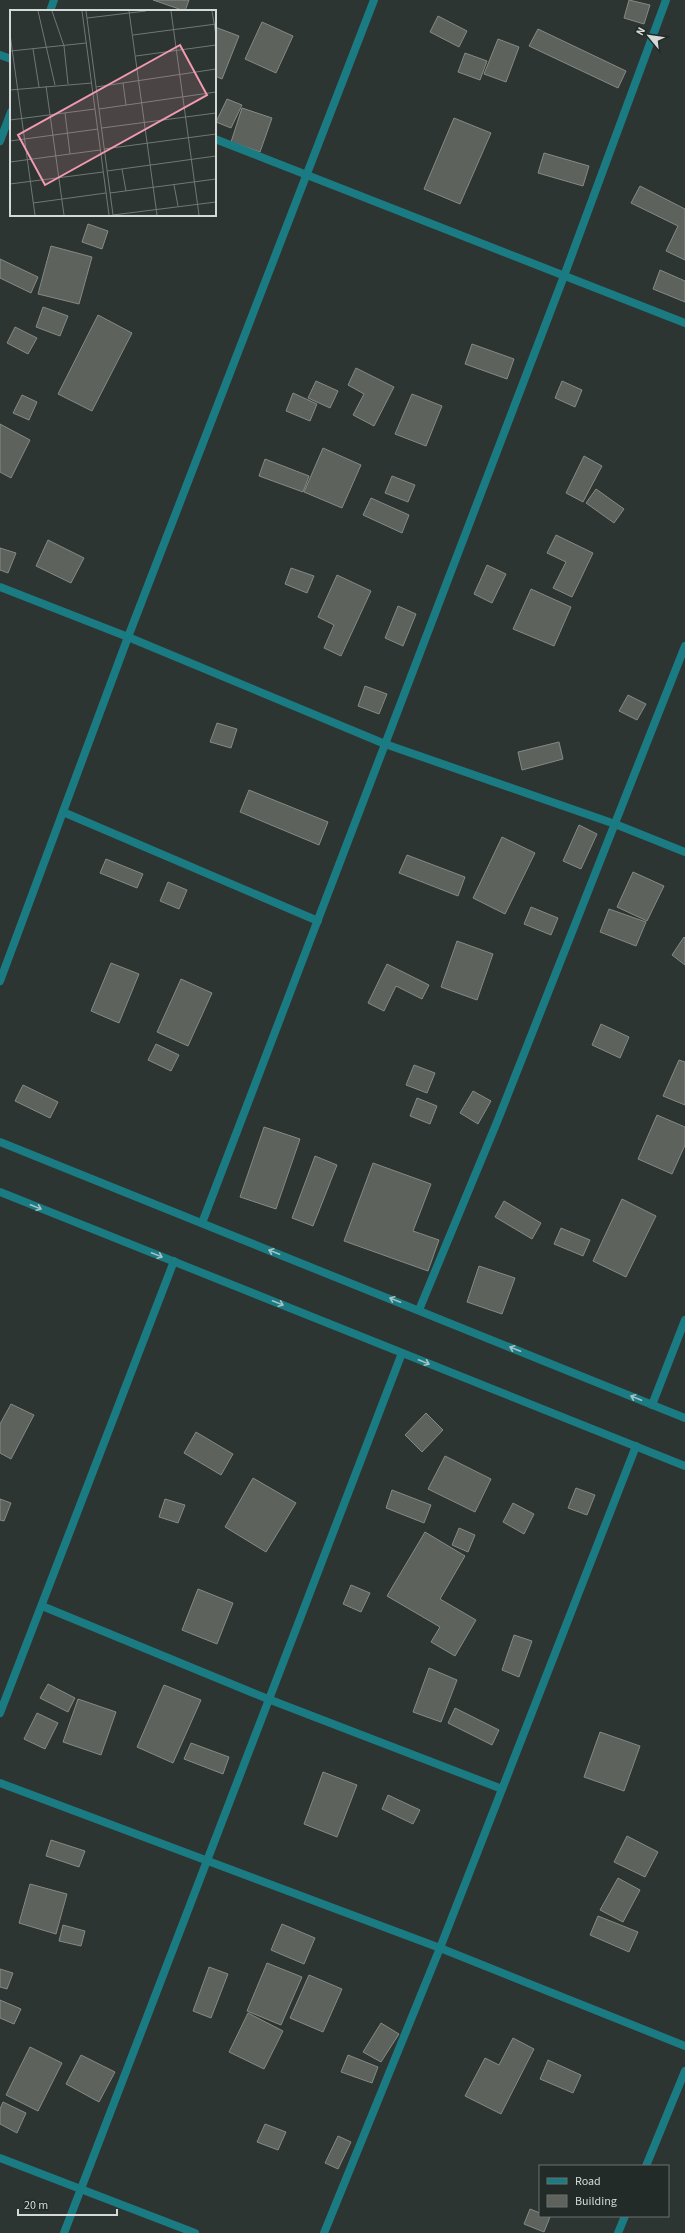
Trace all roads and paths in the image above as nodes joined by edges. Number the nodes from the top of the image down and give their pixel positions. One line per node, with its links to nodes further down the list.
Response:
1 (54, 0): 4 (street)
2 (374, 0): 10 (street)
3 (666, 0): 11 (street)
4 (50, 10)
5 (0, 55): 6 (street)
6 (10, 59)
7 (10, 115): 9 (street)
8 (216, 139): 10 (street)
9 (0, 141)
10 (307, 175): 11 (street); 14 (street)
11 (564, 276): 12 (street); 16 (street)
12 (685, 323)
13 (0, 587): 14 (street)
14 (128, 636): 16 (street); 17 (street)
15 (685, 646): 18 (street)
16 (385, 744): 18 (street); 20 (street)
17 (63, 812): 20 (street); 21 (street)
18 (615, 824): 19 (street); 26 (street)
19 (685, 852)
20 (318, 921): 24 (street)
21 (0, 981)
22 (0, 1142): 24 (street)
23 (0, 1192): 25 (street, one-way to 25)
24 (202, 1223): 26 (street, one-way to 24)
25 (174, 1262): 28 (street, one-way to 28); 33 (street)
26 (419, 1310): 29 (street, one-way to 26)
27 (685, 1320): 29 (street)
28 (402, 1353): 31 (street, one-way to 31); 34 (street)
29 (652, 1405): 30 (street)
30 (685, 1418)
31 (636, 1446): 32 (street); 37 (street)
32 (685, 1466)
33 (42, 1606): 34 (street); 35 (street)
34 (268, 1699): 37 (street); 38 (street)
35 (0, 1713)
36 (0, 1783): 38 (street)
37 (502, 1789): 39 (street)
38 (207, 1860): 39 (street); 44 (street)
39 (440, 1948): 40 (street); 48 (street)
40 (685, 2046)
41 (685, 2071): 43 (street)
42 (0, 2158): 44 (street)
43 (646, 2165)
44 (80, 2189): 46 (street); 47 (street)
45 (625, 2217): 49 (street)
46 (64, 2233)
47 (195, 2233)
48 (324, 2233)
49 (618, 2233)

